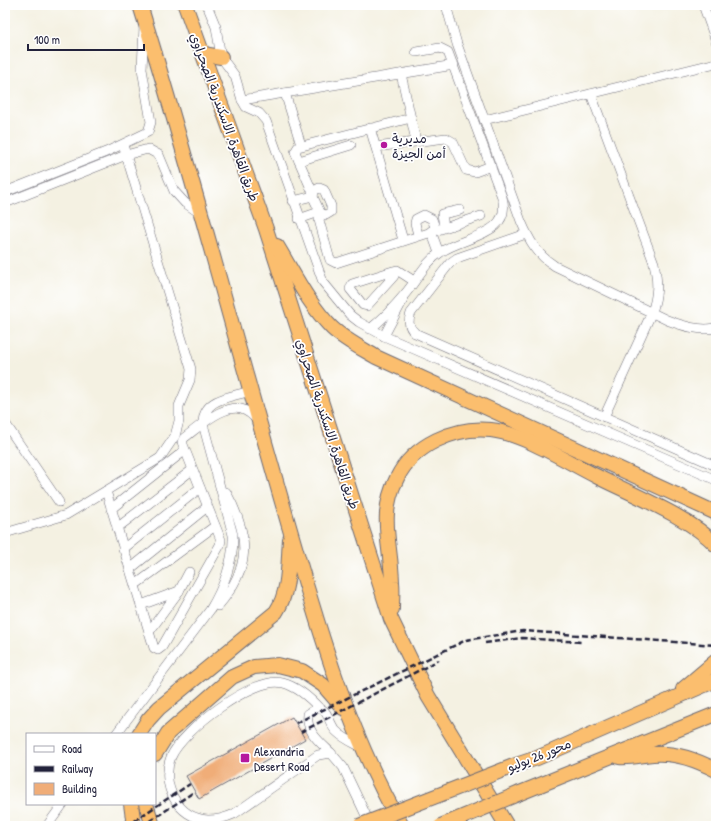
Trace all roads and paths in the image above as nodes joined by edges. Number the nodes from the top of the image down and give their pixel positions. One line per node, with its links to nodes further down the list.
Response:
1 (140, 5): 6 (highway)
2 (185, 5): 9 (highway, طريق القاهرة, الاسكندرية الصحراوي)
3 (207, 5): 10 (street)
4 (446, 5): 18 (street)
5 (703, 5): 7 (street)
6 (144, 18): 21 (street); 36 (highway)
7 (716, 41)
8 (416, 52): 12 (street)
9 (203, 54): 10 (highway); 39 (highway, طريق القاهرة, الاسكندرية الصحراوي)
10 (221, 57): 16 (street)
11 (716, 63): 15 (street)
12 (454, 65): 13 (street); 29 (street)
13 (401, 74): 14 (street); 17 (street)
14 (285, 94): 16 (street); 22 (street)
15 (591, 94): 18 (street); 48 (street)
16 (242, 100): 32 (street)
17 (411, 118): 19 (street); 20 (street)
18 (484, 120): 41 (street)
19 (370, 128): 22 (street); 24 (street)
20 (416, 141): 24 (street); 29 (street)
21 (123, 145): 25 (street); 26 (street)
22 (301, 145): 28 (street)
23 (351, 145): 28 (street)
24 (376, 147): 43 (street)
25 (106, 152): 27 (street); 30 (street)
26 (126, 155): 27 (street); 36 (street); 63 (street)
27 (110, 161): 33 (street)
28 (299, 161): 31 (street)
29 (491, 166): 44 (street)
30 (5, 192)
31 (313, 194): 32 (street); 35 (street); 35 (street)
32 (294, 201): 38 (street)
33 (5, 203)
34 (460, 210): 40 (street)
35 (320, 213): 38 (street); 43 (street)
36 (202, 214): 52 (highway)
37 (481, 216): 40 (street)
38 (299, 219): 50 (street)
39 (266, 229): 67 (highway); 80 (highway, طريق القاهرة, الاسكندرية الصحراوي)
40 (437, 229): 42 (street); 42 (street); 44 (street)
41 (526, 234): 48 (street); 53 (street)
42 (418, 235): 43 (street)
43 (403, 240)
44 (439, 253): 46 (street)
45 (393, 272): 45 (street); 46 (street)
46 (414, 281): 47 (street)
47 (404, 295): 50 (street); 51 (street)
48 (652, 312): 49 (street); 53 (street)
49 (716, 328)
50 (370, 329): 51 (street)
51 (384, 336): 61 (street)
52 (250, 391): 54 (highway); 56 (street)
53 (604, 416): 58 (street)
54 (258, 421): 56 (street); 71 (highway)
55 (5, 423): 64 (street)
56 (203, 424): 57 (street); 60 (street)
57 (184, 451): 59 (street); 66 (street)
58 (716, 466)
59 (192, 470): 62 (street); 69 (street)
60 (218, 478): 79 (street); 79 (street)
61 (716, 480)
62 (200, 488): 65 (street); 73 (street)
63 (106, 491): 66 (street); 70 (street)
64 (59, 502)
65 (207, 507): 68 (street); 74 (street)
66 (111, 509): 69 (street)
67 (716, 513)
68 (215, 526): 76 (street); 81 (street)
69 (117, 528): 73 (street)
70 (5, 533)
71 (291, 533): 87 (highway); 89 (highway)
72 (716, 545): 80 (highway)
73 (123, 549): 74 (street)
74 (130, 569): 76 (street)
75 (189, 572): 77 (street)
76 (135, 586): 78 (street)
77 (179, 591): 78 (street); 81 (street)
78 (141, 605): 81 (street)
79 (203, 619): 88 (street)
80 (391, 619): 105 (highway, طريق القاهرة, الاسكندرية الصحراوي)
81 (149, 632)
82 (716, 661): 84 (highway)
83 (716, 680): 84 (highway, محور 26 يوليو)
84 (669, 699): 101 (highway, محور 26 يوليو, bridge)
85 (320, 709): 90 (street); 92 (street); 92 (street)
86 (716, 714): 93 (highway)
87 (349, 715): 90 (highway); 91 (highway)
88 (117, 733)
89 (140, 733)
90 (364, 749): 103 (highway)
91 (156, 752)
92 (331, 754): 102 (street)
93 (611, 757): 94 (highway); 104 (highway, bridge)
94 (716, 770)
95 (62, 805): 98 (street)
96 (131, 805): 99 (highway)
97 (146, 805): 100 (highway)
98 (47, 826)
99 (134, 826)
100 (153, 826)
101 (359, 826)
102 (370, 826)
103 (402, 826)
104 (441, 826)
105 (508, 826)

